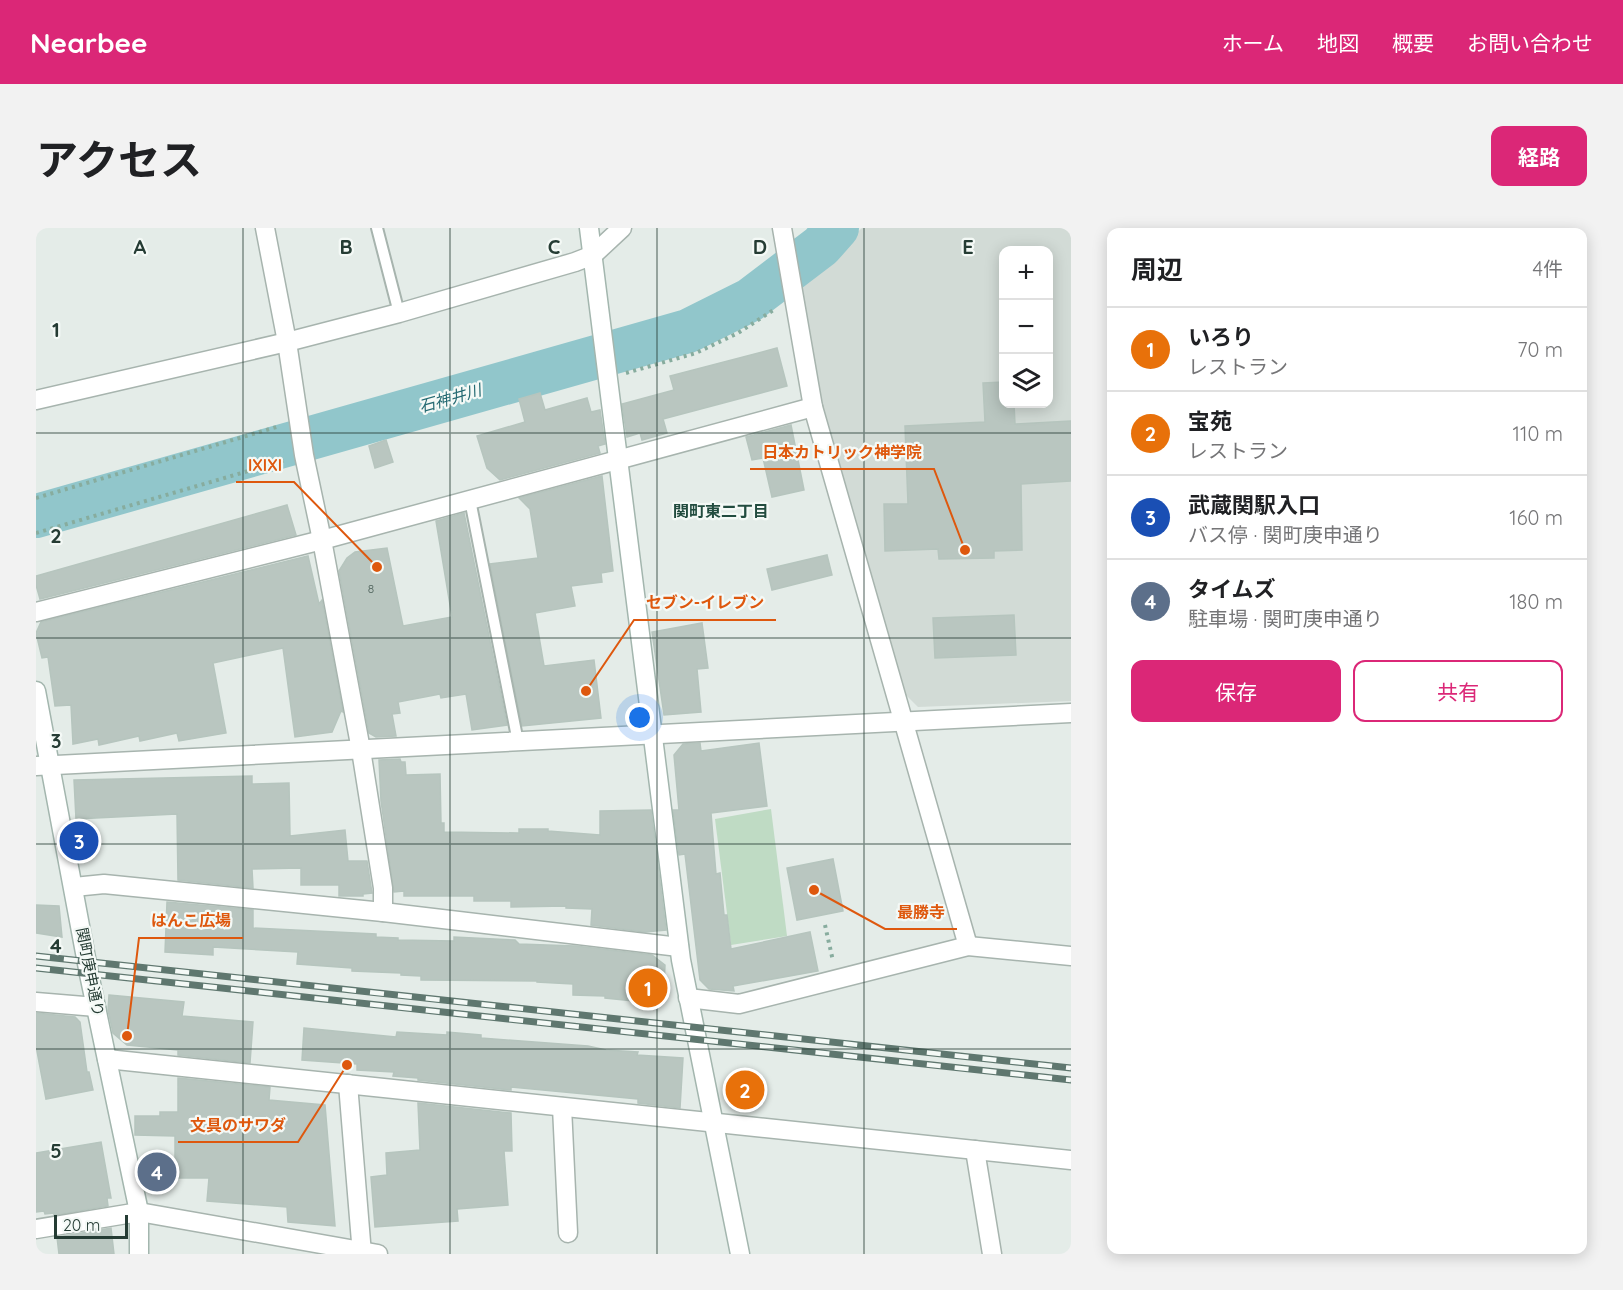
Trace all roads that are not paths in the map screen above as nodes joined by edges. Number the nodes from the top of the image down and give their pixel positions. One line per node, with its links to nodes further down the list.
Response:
1 (265, 228): 8 (street)
2 (377, 228): 7 (lane)
3 (589, 228): 6 (street)
4 (622, 228): 6 (street)
5 (782, 228): 10 (street)
6 (592, 255): 7 (street); 11 (street)
7 (399, 312): 8 (street)
8 (286, 342): 9 (street); 13 (street)
9 (36, 400)
10 (813, 407): 11 (street); 17 (street)
11 (619, 460): 12 (street); 18 (street)
12 (470, 500): 13 (street); 19 (lane)
13 (322, 540): 14 (street); 20 (street)
14 (36, 612)
15 (36, 691): 21 (street, 関町庚申通り)
16 (1071, 713): 17 (street)
17 (903, 722): 18 (street); 24 (street)
18 (654, 733): 19 (street); 25 (street)
19 (518, 742): 20 (street)
20 (361, 750): 21 (street); 23 (street)
21 (43, 766): 22 (street, 関町庚申通り)
22 (74, 887): 23 (street); 29 (street, 関町庚申通り)
23 (383, 912): 25 (street)
24 (969, 946): 26 (street); 27 (street)
25 (680, 947): 27 (street)
26 (1071, 956)
27 (688, 998): 33 (street)
28 (36, 1002): 29 (street)
29 (96, 1007): 30 (street, 関町庚申通り)
30 (107, 1059): 31 (street); 36 (street, 関町庚申通り)
31 (348, 1084): 32 (street); 39 (street)
32 (562, 1107): 33 (street); 38 (street)
33 (714, 1124): 34 (street); 41 (street)
34 (975, 1150): 35 (street); 42 (street)
35 (1071, 1160)
36 (138, 1212): 37 (street); 39 (street); 40 (street, 関町庚申通り)
37 (36, 1229)
38 (568, 1233)
39 (367, 1253)
40 (140, 1254)
41 (740, 1254)
42 (992, 1254)

